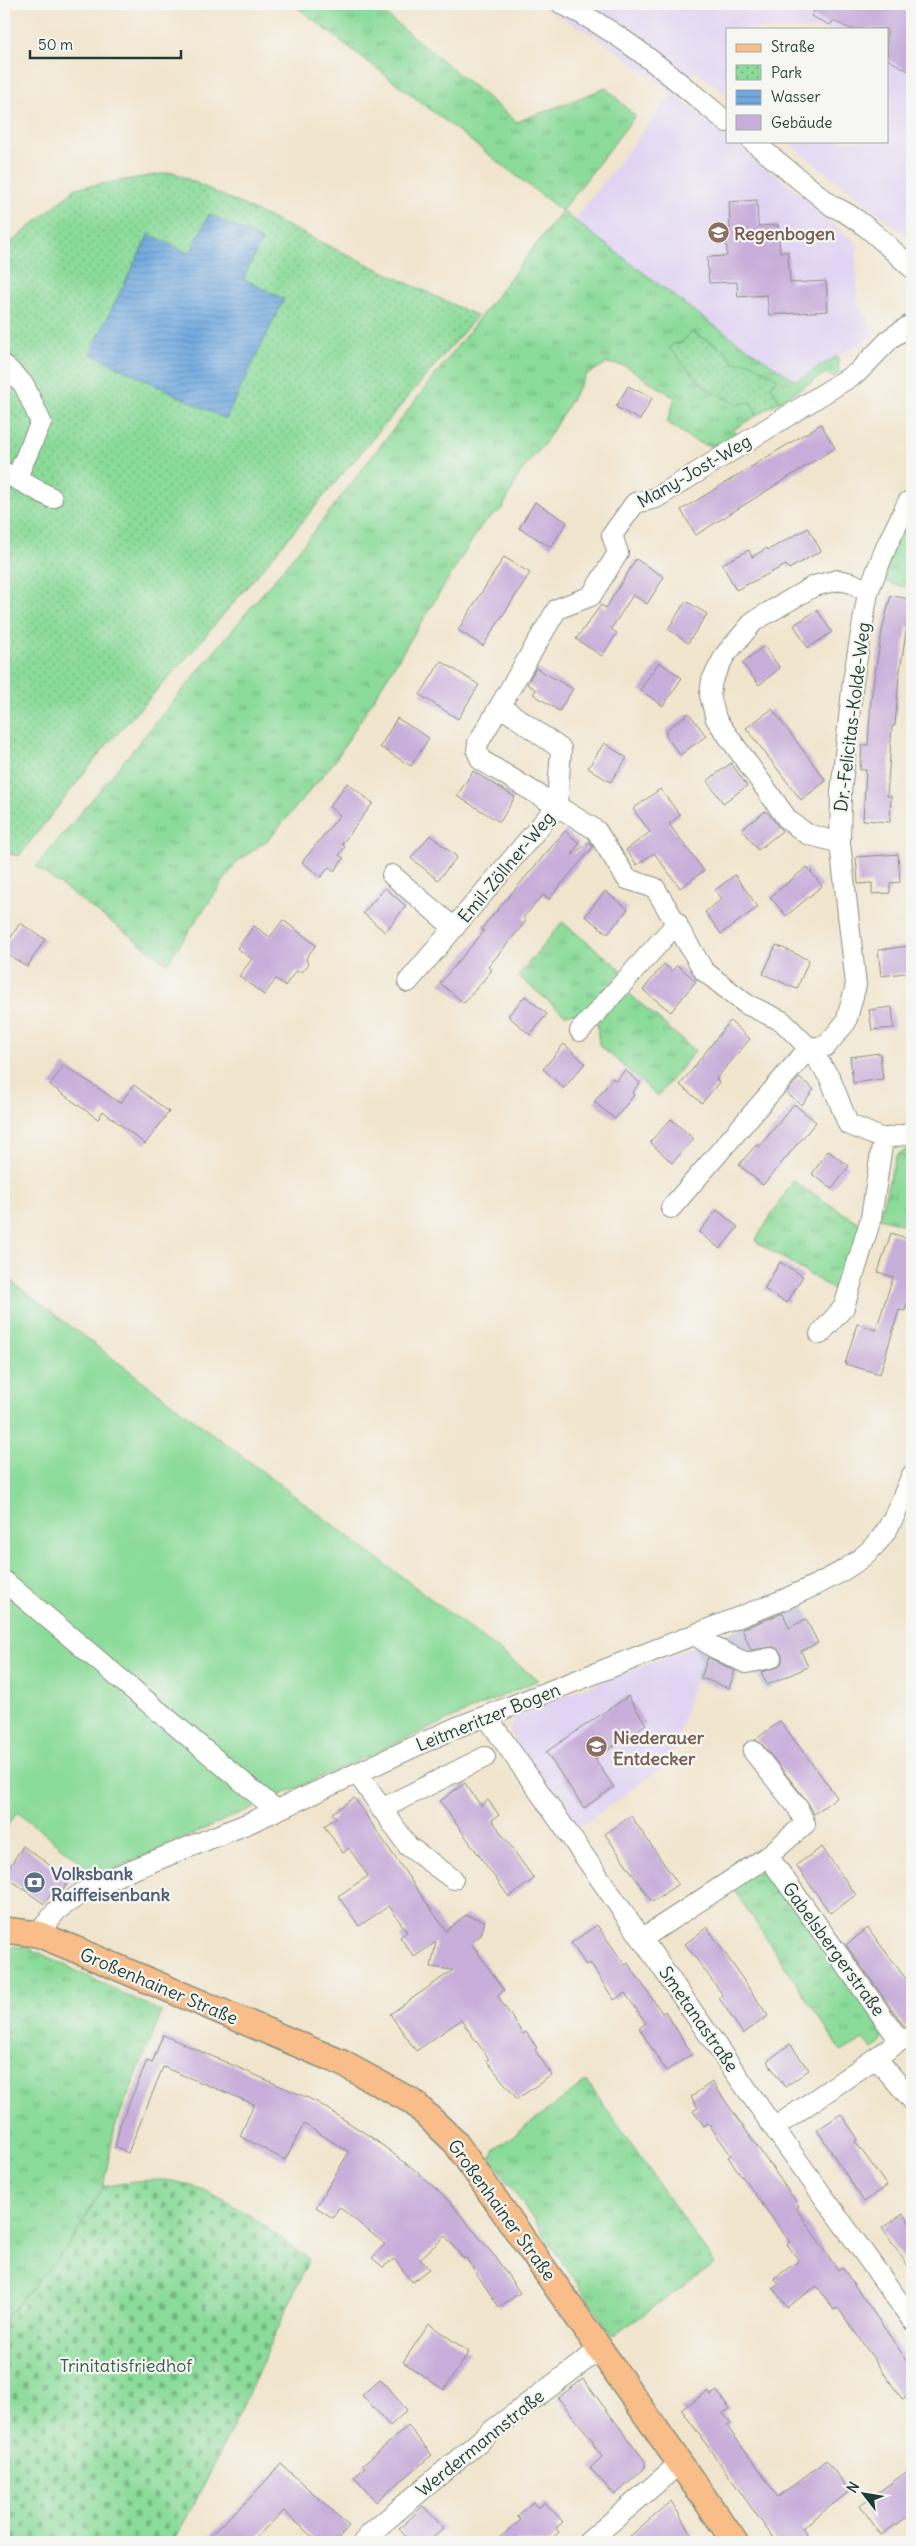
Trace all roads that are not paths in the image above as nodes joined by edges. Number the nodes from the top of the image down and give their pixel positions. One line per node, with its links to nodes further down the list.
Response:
1 (562, 4): 2 (street)
2 (726, 121)
3 (753, 142): 4 (street)
4 (912, 268)
5 (912, 324): 11 (street, Many-Jost-Weg)
6 (4, 364): 7 (street)
7 (10, 476): 8 (street)
8 (52, 498)
9 (908, 502): 10 (street, Dr.-Felicitas-Kolde-Weg)
10 (868, 592): 13 (street, Dr.-Felicitas-Kolde-Weg); 13 (street)
11 (500, 706): 12 (street); 12 (street, Many-Jost-Weg)
12 (558, 806): 15 (street, Many-Jost-Weg); 16 (street, Emil-Zöllner-Weg)
13 (840, 843): 19 (street, Dr.-Felicitas-Kolde-Weg)
14 (392, 876): 16 (street, Emil-Zöllner-Weg)
15 (677, 923): 18 (street); 19 (street, Many-Jost-Weg)
16 (454, 928): 17 (street, Emil-Zöllner-Weg)
17 (408, 982)
18 (580, 1031)
19 (809, 1048): 21 (street, Many-Jost-Weg); 22 (street)
20 (912, 1133): 21 (street)
21 (883, 1139): 23 (street)
22 (672, 1208)
23 (820, 1334)
24 (912, 1475): 26 (street, Leitmeritzer Bogen)
25 (4, 1581): 33 (street)
26 (695, 1635): 27 (street); 28 (street, Leitmeritzer Bogen)
27 (772, 1658)
28 (487, 1717): 31 (street, Leitmeritzer Bogen); 38 (street, Smetanastraße)
29 (753, 1751): 34 (street)
30 (484, 1758): 32 (street)
31 (357, 1774): 32 (street); 33 (street, Leitmeritzer Bogen)
32 (381, 1809): 35 (street)
33 (276, 1810): 37 (street, Leitmeritzer Bogen)
34 (768, 1856): 38 (street); 39 (street, Gabelsbergerstraße)
35 (453, 1879)
36 (4, 1930): 37 (main road, Großenhainer Straße)
37 (38, 1934): 44 (main road, Großenhainer Straße)
38 (643, 1938): 42 (street, Smetanastraße)
39 (906, 2039): 40 (street, Gabelsbergerstraße)
40 (876, 2058): 41 (street); 42 (street, Gabelsbergerstraße)
41 (912, 2100)
42 (774, 2128): 43 (street, Smetanastraße)
43 (912, 2320)
44 (600, 2349): 45 (main road, Großenhainer Straße); 46 (street, Werdermannstraße)
45 (680, 2463): 47 (street); 48 (main road, Großenhainer Straße)
46 (363, 2542)
47 (588, 2542)
48 (735, 2542)

